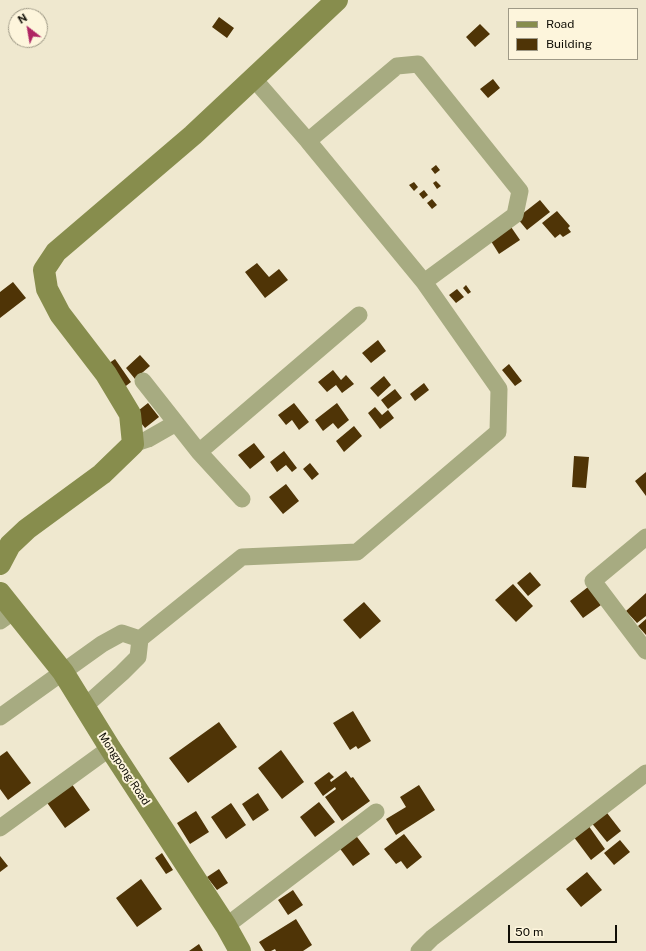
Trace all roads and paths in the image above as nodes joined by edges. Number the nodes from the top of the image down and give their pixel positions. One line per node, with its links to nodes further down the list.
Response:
1 (337, 0): 2 (street)
2 (254, 79): 3 (street); 8 (street)
3 (308, 141): 4 (street); 4 (street)
4 (424, 282): 15 (street)
5 (359, 315): 9 (street)
6 (143, 381): 7 (street)
7 (176, 423): 8 (street); 9 (street)
8 (133, 444): 12 (street)
9 (199, 452): 10 (street)
10 (242, 499)
11 (646, 538): 16 (street)
12 (0, 564)
13 (0, 593): 14 (street, Mongpong Road)
14 (7, 616): 17 (street, Mongpong Road)
15 (140, 639): 17 (street); 18 (street)
16 (646, 650)
17 (63, 672): 18 (street, Mongpong Road); 19 (street)
18 (85, 706): 20 (street, Mongpong Road)
19 (0, 717)
20 (110, 748): 23 (street); 24 (street, Mongpong Road)
21 (646, 773): 26 (street)
22 (376, 812): 24 (street)
23 (0, 828)
24 (226, 926): 25 (street, Mongpong Road)
25 (240, 951)
26 (419, 951)

